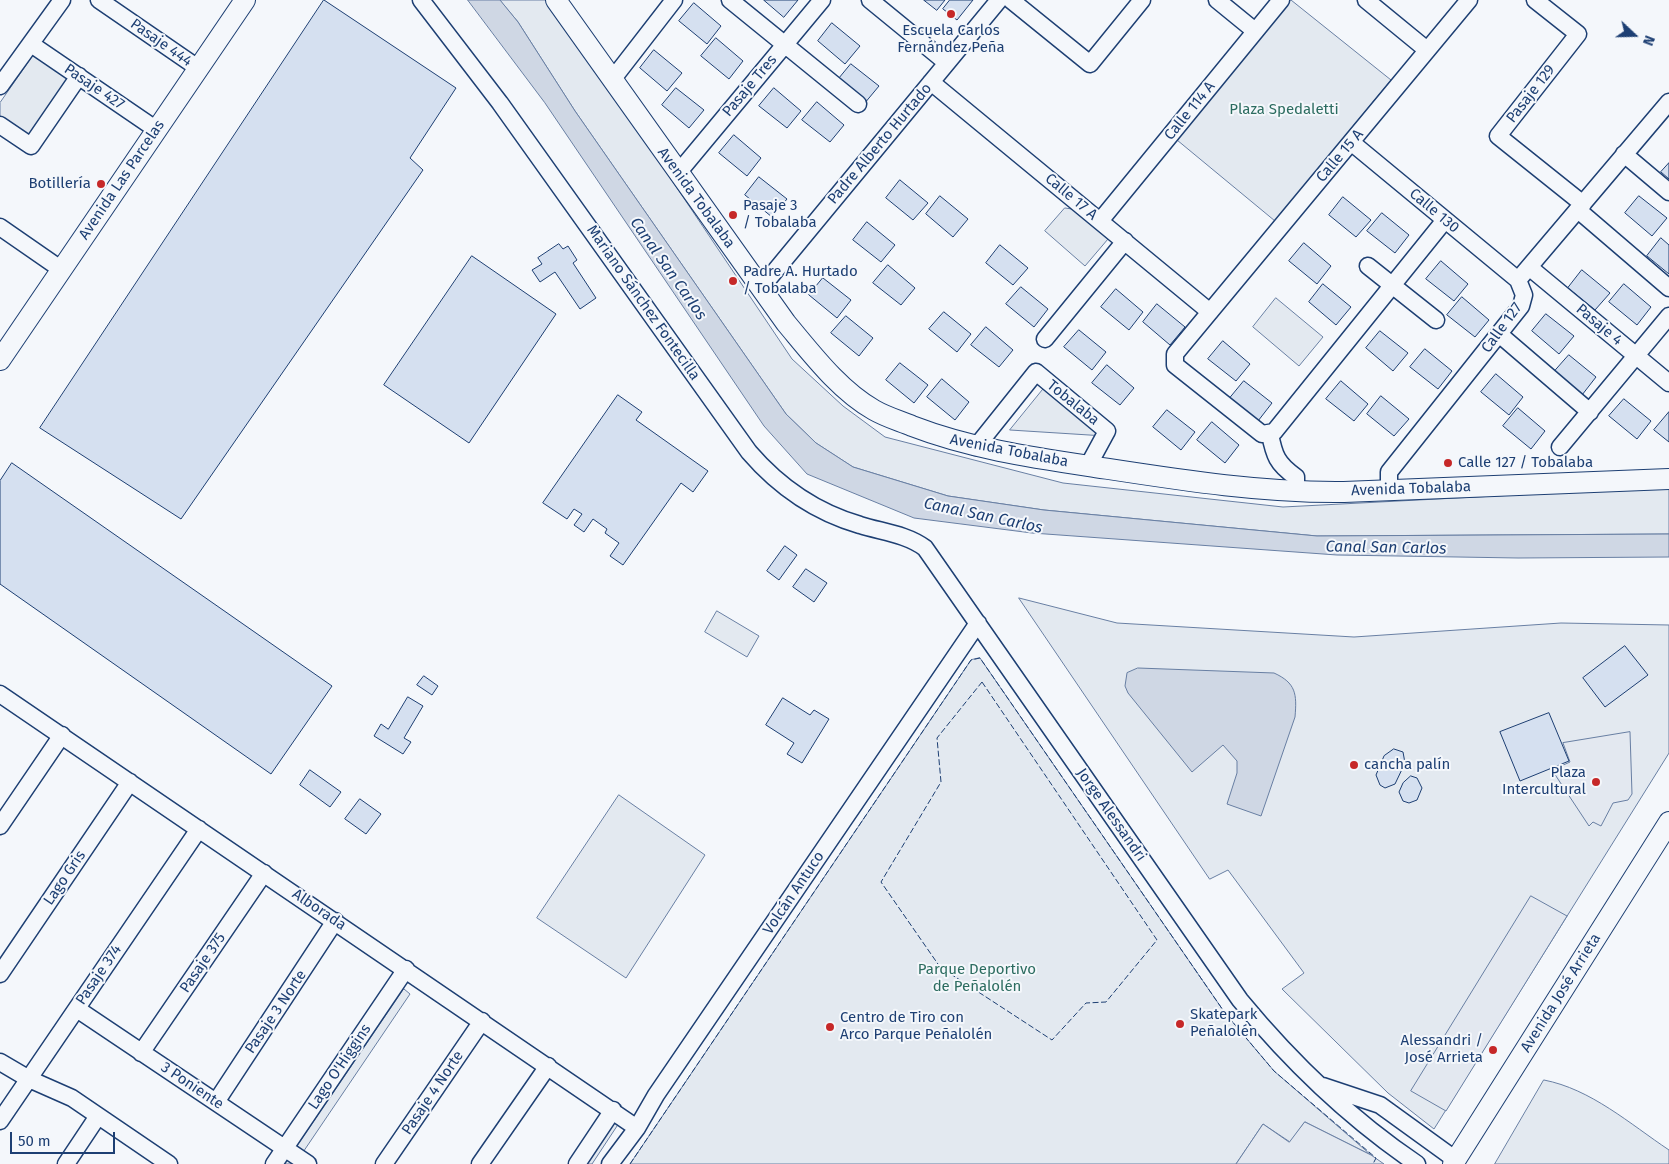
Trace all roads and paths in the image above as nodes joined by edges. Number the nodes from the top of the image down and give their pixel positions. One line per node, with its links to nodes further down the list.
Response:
1 (62, 0): 19 (street)
2 (99, 0): 23 (street, Pasaje 444)
3 (421, 0): 64 (street, Mariano Sánchez Fontecilla)
4 (556, 0): 25 (main road, Avenida Tobalaba)
5 (674, 0): 25 (street)
6 (730, 0): 20 (street)
7 (822, 0): 20 (street, Pasaje Tres)
8 (870, 0): 22 (street)
9 (999, 0): 22 (street, Padre Alberto Hurtado)
10 (1011, 0): 11 (street)
11 (1142, 0)
12 (1217, 0): 18 (street)
13 (1281, 0): 18 (street, Calle 114 A)
14 (1366, 0): 21 (street)
15 (1469, 0): 21 (street, Calle 15 A)
16 (1535, 0): 36 (street, Pasaje 129)
17 (241, 1): 23 (main road, Avenida Las Parcelas)
18 (1255, 31): 38 (street, Calle 114 A)
19 (31, 44): 24 (street, Pasaje 427); 27 (street)
20 (784, 45): 29 (street); 34 (street, Pasaje Tres)
21 (1427, 50): 32 (street, Calle 15 A)
22 (947, 62): 26 (street, Padre Alberto Hurtado)
23 (198, 68): 31 (main road, Avenida Las Parcelas)
24 (79, 76): 30 (street); 31 (street, Pasaje 427)
25 (612, 80): 34 (main road, Avenida Tobalaba)
26 (931, 82): 38 (street, Calle 17 A); 46 (street, Padre Alberto Hurtado)
27 (0, 86)
28 (1669, 102): 33 (street, Calle 127)
29 (858, 104)
30 (0, 125)
31 (157, 130): 43 (main road, Avenida Las Parcelas)
32 (1352, 142): 37 (street, Calle 130); 48 (street, Calle 15 A)
33 (1624, 154): 35 (street); 36 (street, Calle 127)
34 (678, 173): 46 (main road, Avenida Tobalaba)
35 (1669, 192)
36 (1580, 207): 42 (street, Calle 127); 47 (street, Pasaje 129)
37 (1445, 220): 44 (street, Calle 130); 45 (street)
38 (1100, 221): 40 (street, Calle 17 A)
39 (0, 227): 43 (street)
40 (1125, 241): 48 (street, Calle 17 A); 52 (street)
41 (1368, 266): 45 (street)
42 (1529, 267): 44 (street, Calle 127); 53 (street, Pasaje 4)
43 (62, 270): 54 (main road, Avenida Las Parcelas)
44 (1518, 280): 51 (street, Calle 127)
45 (1392, 285): 50 (street); 57 (street)
46 (761, 288): 58 (main road, Avenida Tobalaba)
47 (1669, 288)
48 (1210, 312): 57 (street, Calle 15 A)
49 (1669, 316): 53 (street)
50 (1436, 320)
51 (1499, 334): 56 (street); 62 (street, Calle 127)
52 (1045, 339)
53 (1636, 356): 55 (street, Pasaje 4); 56 (street)
54 (0, 360)
55 (1669, 383)
56 (1590, 412): 59 (street)
57 (1270, 434): 63 (street)
58 (976, 447): 60 (main road, Avenida Tobalaba); 60 (street, Tobalaba)
59 (1560, 447)
60 (1088, 466): 63 (main road, Avenida Tobalaba)
61 (1669, 478): 62 (main road, Avenida Tobalaba)
62 (1389, 490): 63 (main road, Avenida Tobalaba)
63 (1296, 492)
64 (916, 542): 65 (street, Jorge Alessandri)
65 (978, 622): 82 (street, Jorge Alessandri); 87 (street, Volcán Antuco)
66 (0, 694): 67 (street, Alborada)
67 (62, 736): 68 (street, Alborada); 70 (street)
68 (130, 782): 71 (street, Alborada); 75 (street, Lago Gris)
69 (1669, 822): 89 (main road, Avenida José Arrieta)
70 (0, 826)
71 (199, 829): 72 (street, Alborada); 76 (street, Pasaje 374)
72 (264, 873): 73 (street, Alborada); 78 (street, Pasaje 375)
73 (335, 922): 74 (street, Alborada); 83 (street, Pasaje 3 Norte)
74 (406, 969): 77 (street, Alborada); 88 (street, Lago O'Higgins)
75 (0, 974)
76 (76, 1009): 78 (street, 3 Poniente); 81 (street, Pasaje 374)
77 (482, 1021): 80 (street, Alborada); 94 (street, Pasaje 4 Norte)
78 (141, 1053): 83 (street, 3 Poniente)
79 (0, 1062): 81 (street)
80 (548, 1066): 84 (street, Alborada); 95 (street)
81 (29, 1079): 85 (street); 86 (street, Pasaje 374)
82 (1314, 1082): 89 (street, Jorge Alessandri); 98 (street, Jorge Alessandri)
83 (216, 1102): 88 (street, 3 Poniente)
84 (614, 1110): 87 (street, Alborada); 96 (street)
85 (98, 1116): 90 (street); 91 (street)
86 (0, 1121)
87 (637, 1128): 97 (street, Volcán Antuco)
88 (284, 1149): 92 (street, Lago O'Higgins); 93 (street, 3 Poniente)
89 (1456, 1163)
90 (66, 1164)
91 (169, 1164)
92 (274, 1164)
93 (308, 1164)
94 (384, 1164)
95 (480, 1164)
96 (577, 1164)
97 (610, 1164)
98 (1418, 1164)

